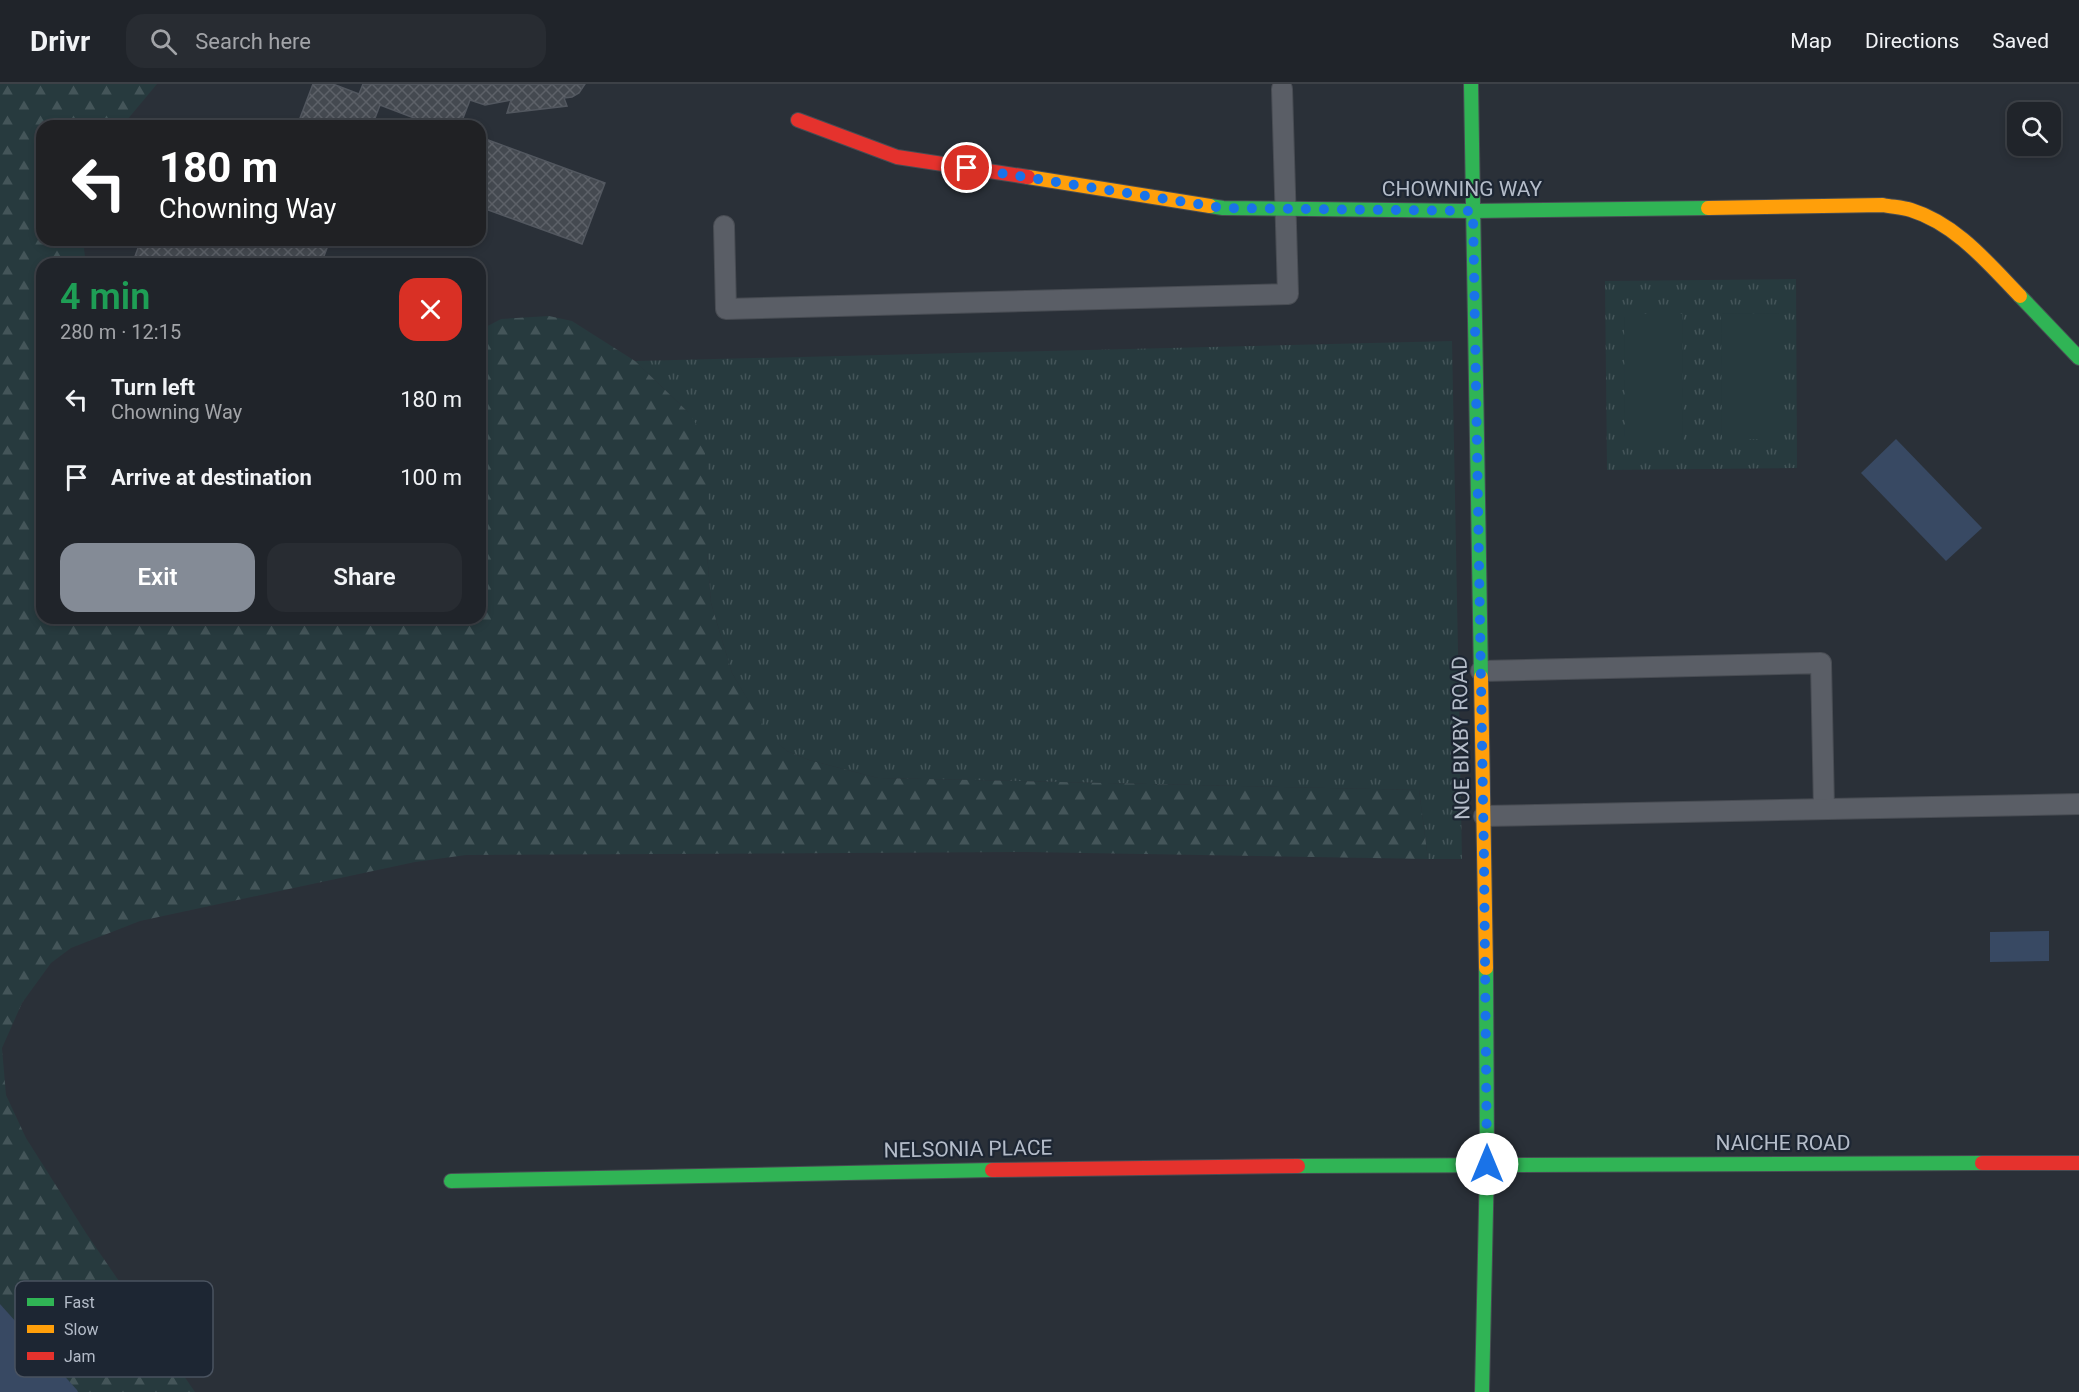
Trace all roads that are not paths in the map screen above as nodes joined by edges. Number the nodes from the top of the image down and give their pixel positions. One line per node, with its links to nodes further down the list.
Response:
1 (1471, 84): 5 (street, NOE BIXBY ROAD)
2 (1282, 89): 4 (lane)
3 (798, 120): 4 (street, CHOWNING WAY)
4 (1285, 209): 5 (street, CHOWNING WAY); 6 (lane)
5 (1473, 211): 7 (street, CHOWNING WAY); 8 (street, NOE BIXBY ROAD)
6 (724, 226)
7 (2079, 358)
8 (1481, 671): 10 (lane); 11 (street, NOE BIXBY ROAD)
9 (2079, 804): 10 (lane)
10 (1824, 809): 11 (lane)
11 (1484, 816): 13 (street, NOE BIXBY ROAD)
12 (2079, 1163): 13 (street, NAICHE ROAD)
13 (1487, 1164): 14 (street, NELSONIA PLACE); 15 (street, NOE BIXBY ROAD)
14 (451, 1181)
15 (1482, 1392)

